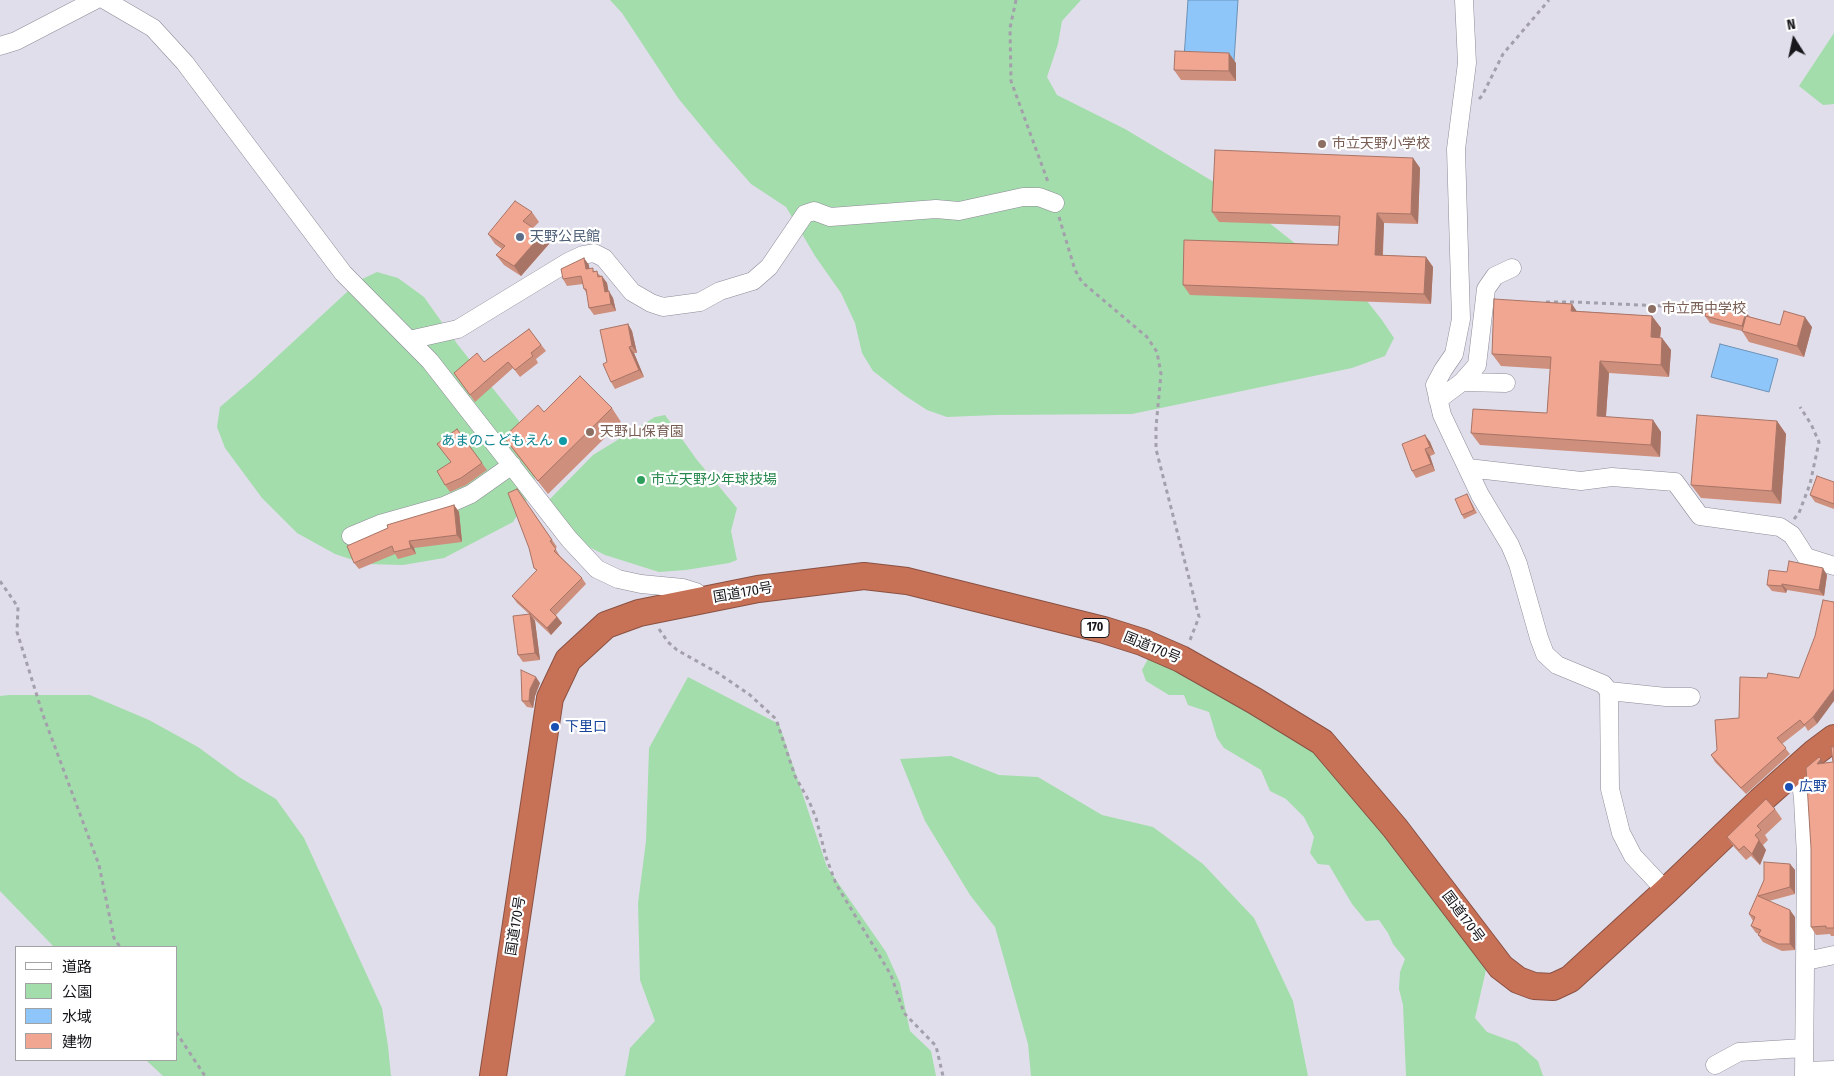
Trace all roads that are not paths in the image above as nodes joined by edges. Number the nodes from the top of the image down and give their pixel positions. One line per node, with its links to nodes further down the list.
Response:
1 (95, 0): 4 (street)
2 (105, 0): 7 (street)
3 (1464, 0): 10 (street)
4 (0, 46)
5 (1055, 203): 7 (street)
6 (1512, 268): 8 (street)
7 (409, 340): 11 (street)
8 (1462, 382): 9 (street); 10 (street)
9 (1506, 383)
10 (1438, 400): 12 (street)
11 (512, 466): 13 (street); 15 (street)
12 (1468, 468): 14 (street); 16 (street)
13 (351, 536)
14 (1834, 566)
15 (703, 600): 20 (highway, 国道170号 / 170); 27 (highway, 国道170号 / 170)
16 (1609, 691): 17 (street); 20 (street)
17 (1690, 696)
18 (1834, 737): 19 (highway, 国道170号 / 170)
19 (1800, 766): 20 (highway, 国道170号 / 170); 22 (street)
20 (1666, 891)
21 (1834, 955): 22 (street)
22 (1806, 961): 23 (street)
23 (1803, 1048): 24 (street); 26 (street)
24 (1715, 1064)
25 (1834, 1070): 26 (street)
26 (1804, 1074)
27 (494, 1076)

